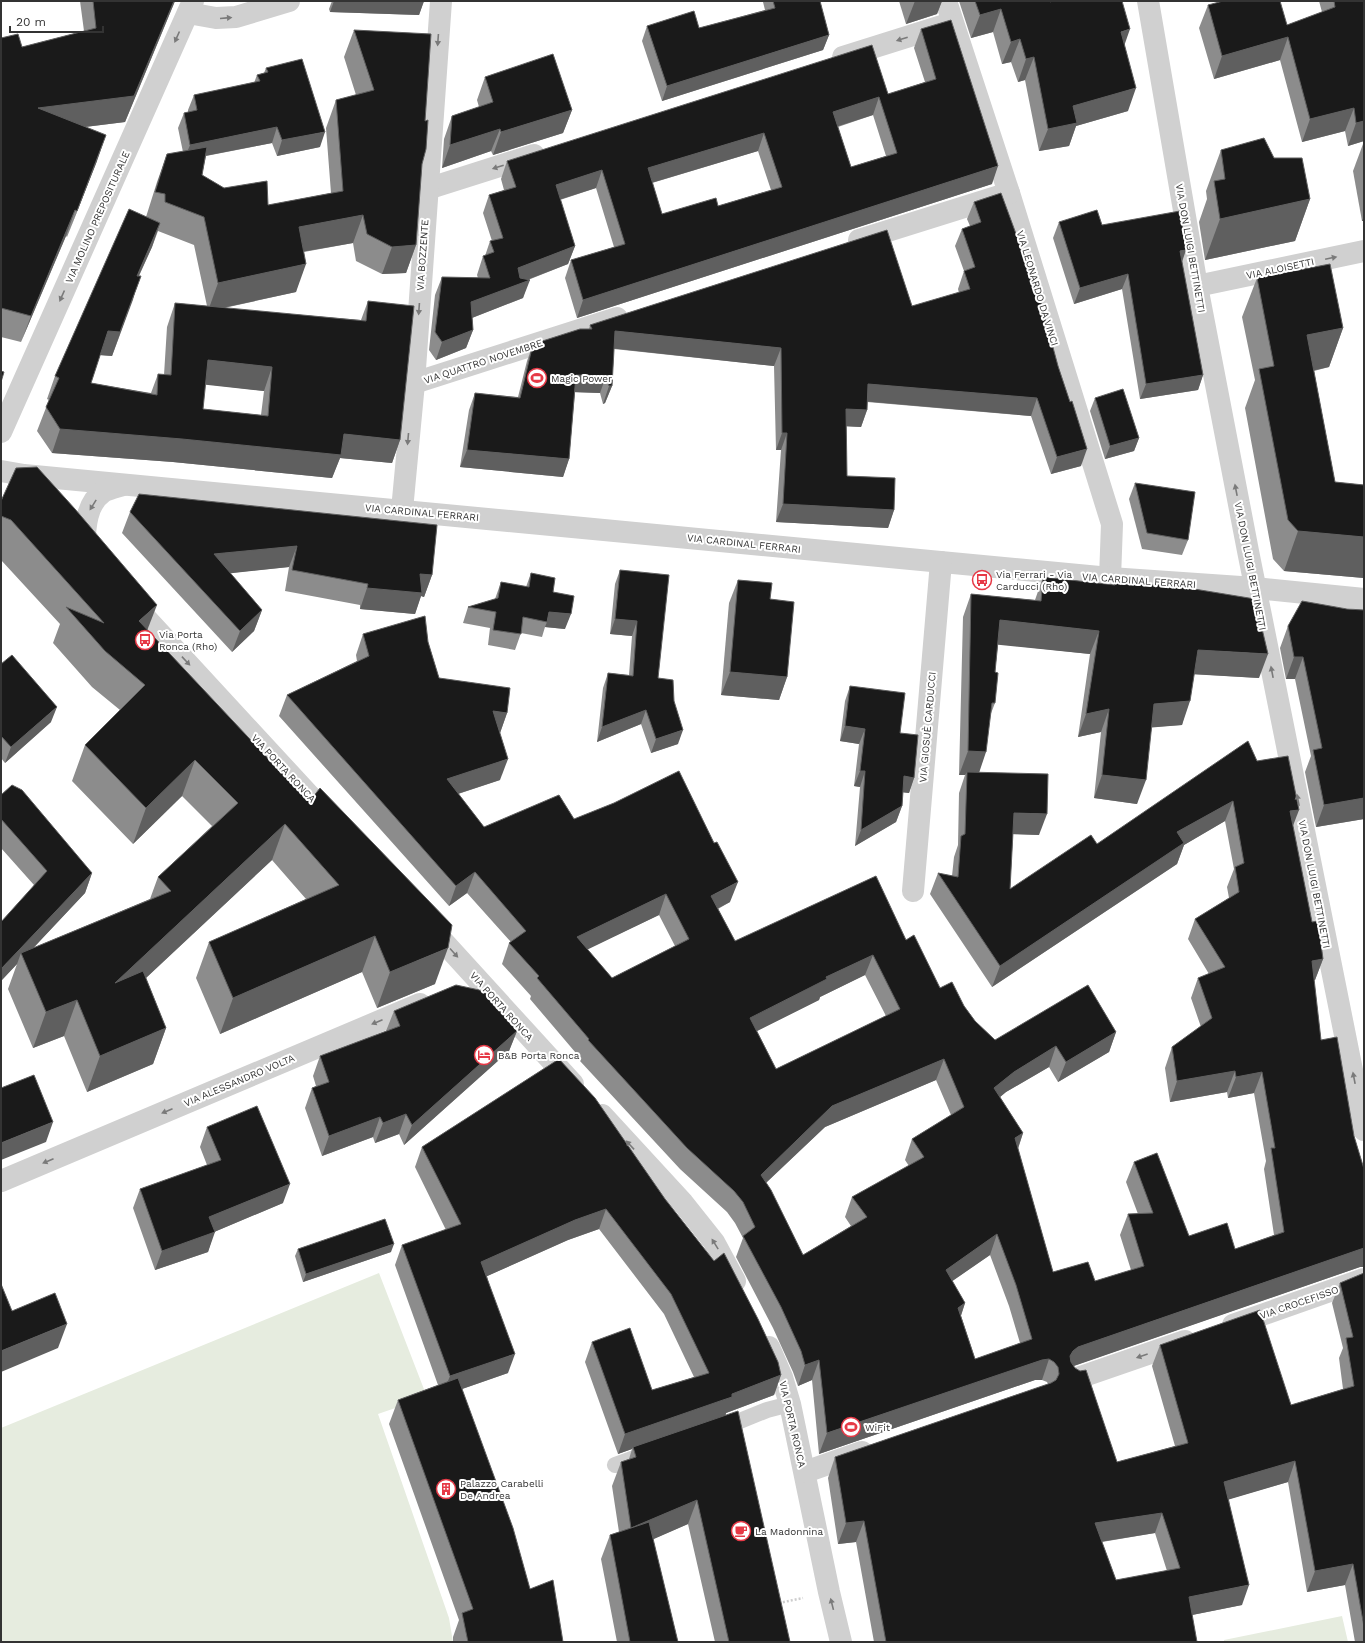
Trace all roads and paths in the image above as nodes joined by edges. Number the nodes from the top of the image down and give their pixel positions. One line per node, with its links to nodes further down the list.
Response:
1 (289, 1): 5 (street, one-way to 1)
2 (441, 1): 9 (street, VIA BOZZENTE, one-way to 9)
3 (946, 1): 6 (street, VIA LEONARDO DA VINCI)
4 (1148, 1): 13 (street, VIA DON LUIGI BETTINETTI)
5 (190, 7): 16 (street, VIA MOLINO PREPOSITURALE, one-way to 16)
6 (953, 22): 7 (street, one-way to 7); 10 (street, VIA LEONARDO DA VINCI)
7 (823, 64)
8 (556, 148): 9 (street, one-way to 9)
9 (427, 190): 15 (street, VIA BOZZENTE, one-way to 15)
10 (1009, 192): 11 (street); 24 (street, VIA LEONARDO DA VINCI)
11 (843, 246)
12 (1364, 251): 13 (street, VIA ALOISETTI, one-way to 12)
13 (1197, 286): 26 (street, VIA DON LUIGI BETTINETTI, one-way to 13)
14 (640, 311): 15 (street, VIA QUATTRO NOVEMBRE)
15 (414, 383): 21 (street, VIA BOZZENTE, one-way to 21)
16 (1, 432)
17 (1, 471): 18 (street, VIA CARDINAL FERRARI)
18 (24, 475): 19 (street, VIA CARDINAL FERRARI); 20 (street)
19 (125, 485): 21 (street, VIA CARDINAL FERRARI); 22 (street, VIA CARDINAL FERRARI, one-way to 22)
20 (34, 495)
21 (402, 510): 23 (street, VIA CARDINAL FERRARI)
22 (68, 532)
23 (941, 562): 24 (street, VIA CARDINAL FERRARI); 29 (street, VIA GIOSUÈ CARDUCCI)
24 (1110, 578): 26 (street, VIA CARDINAL FERRARI)
25 (118, 588): 28 (street, VIA PORTA RONCA, one-way to 28)
26 (1255, 588): 27 (street, VIA CARDINAL FERRARI); 32 (street, VIA DON LUIGI BETTINETTI, one-way to 26)
27 (1364, 599)
28 (345, 834)
29 (913, 891)
30 (415, 910): 35 (street, VIA PORTA RONCA)
31 (440, 996): 33 (street, VIA ALESSANDRO VOLTA, one-way to 33)
32 (1364, 1130)
33 (1, 1181)
34 (1364, 1279): 37 (street, VIA CROCEFISSO, one-way to 37)
35 (744, 1298)
36 (758, 1326): 38 (street, VIA PORTA RONCA)
37 (1075, 1380)
38 (790, 1404): 39 (lane); 43 (street, VIA PORTA RONCA)
39 (704, 1434)
40 (880, 1446): 43 (street)
41 (652, 1452): 42 (lane)
42 (615, 1465)
43 (804, 1472): 44 (street, VIA PORTA RONCA)
44 (829, 1592): 45 (path); 46 (street, VIA PORTA RONCA, one-way to 44)
45 (772, 1605)
46 (841, 1642)

